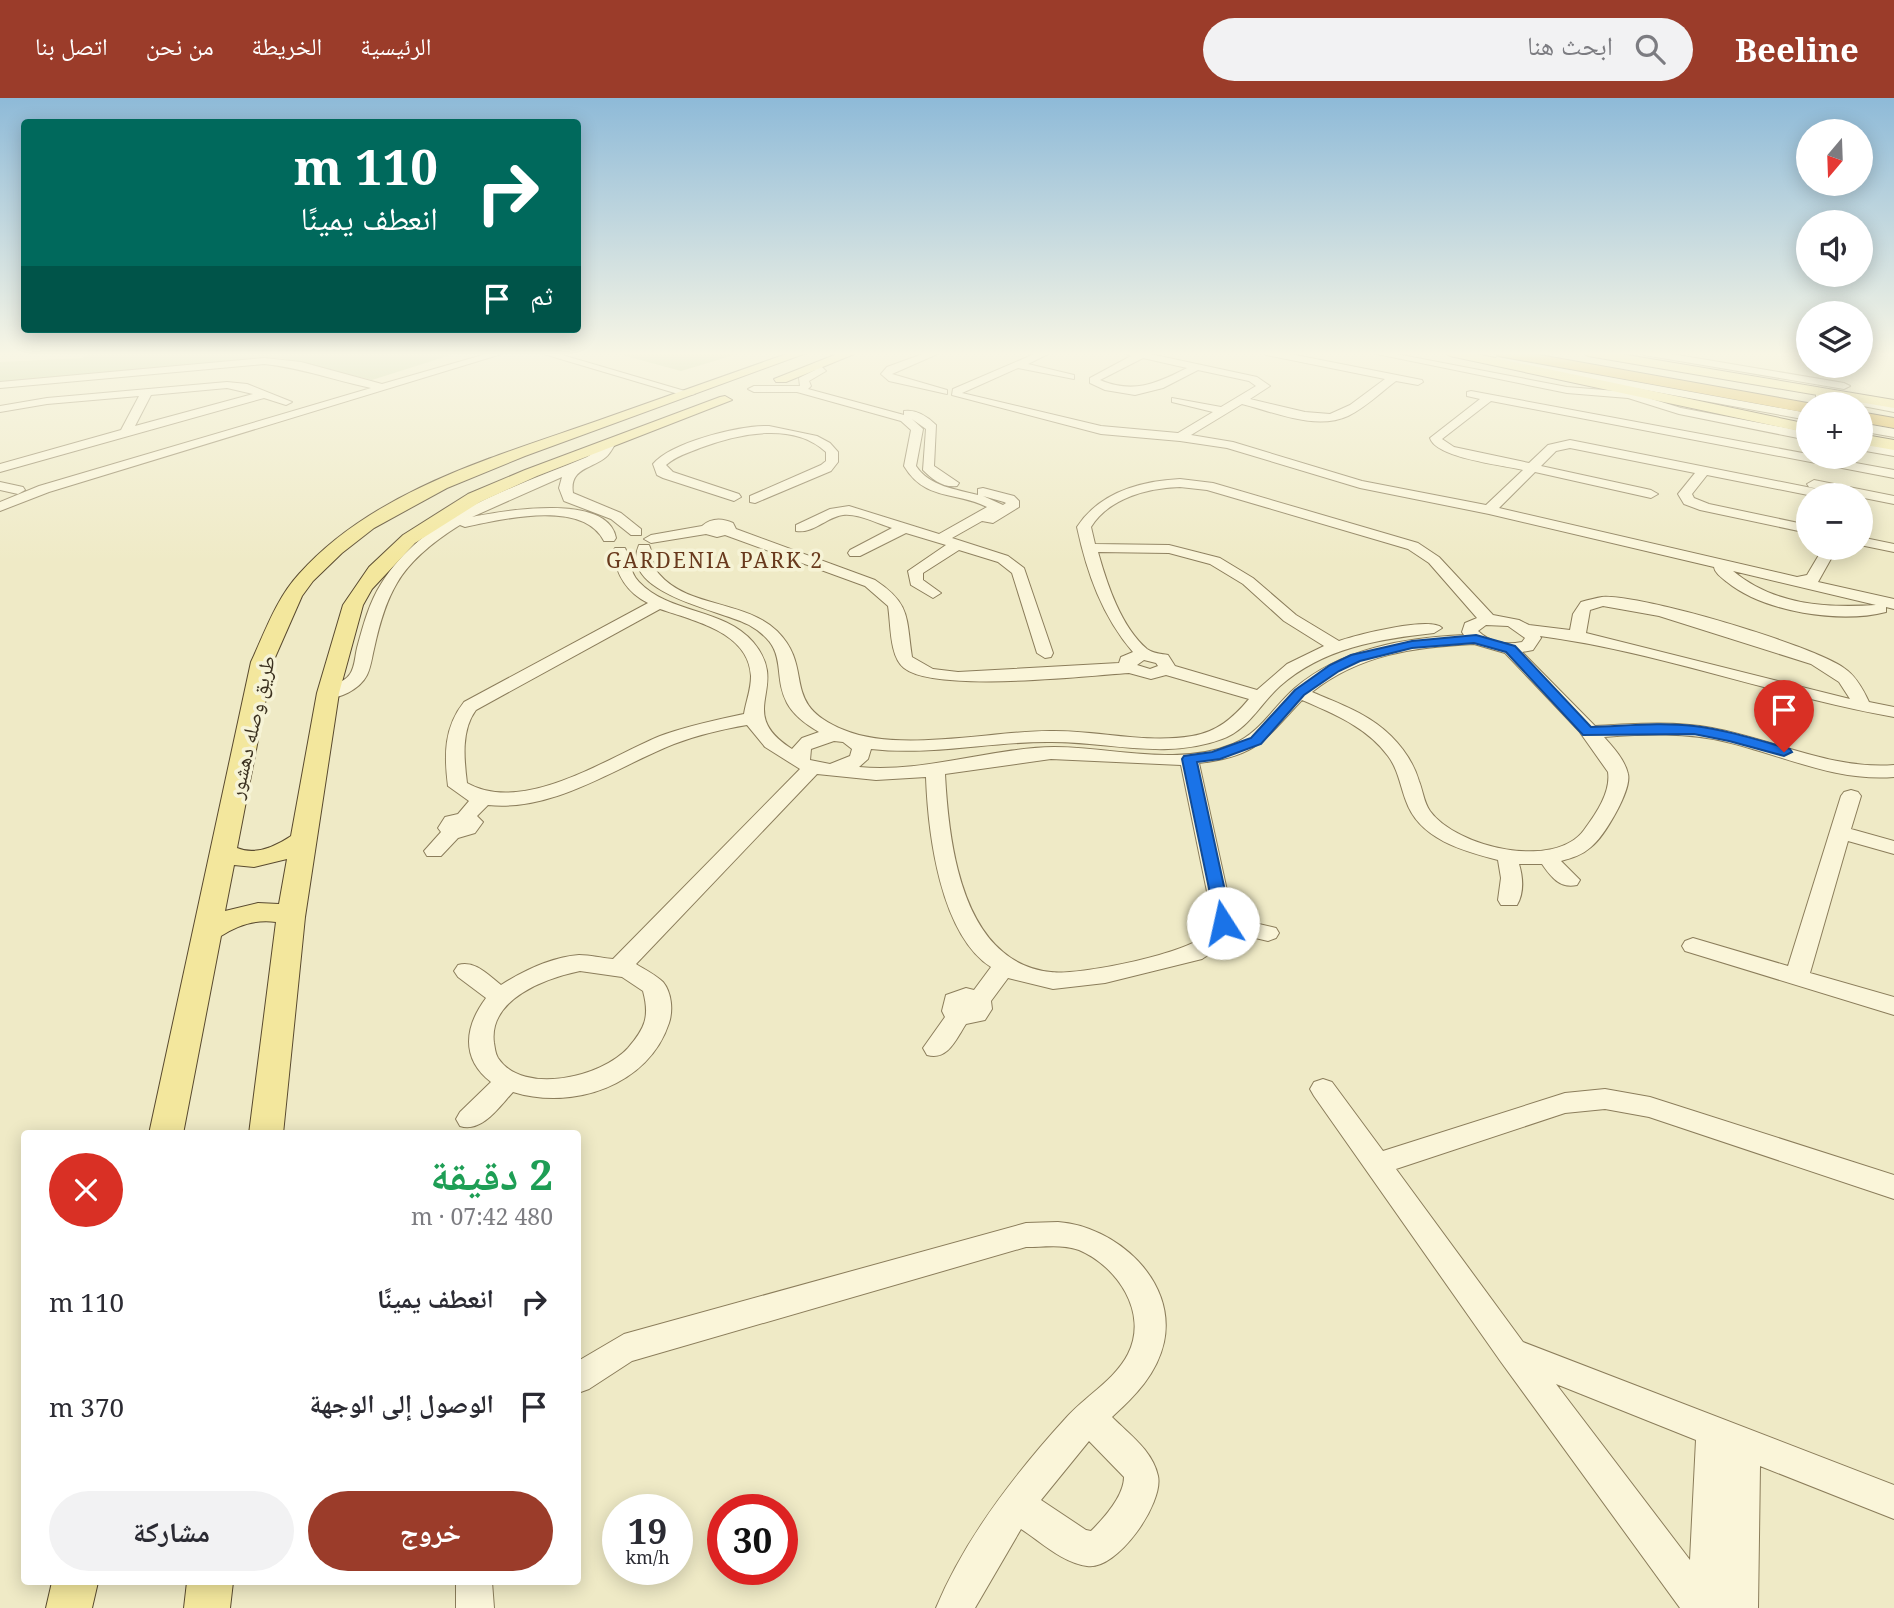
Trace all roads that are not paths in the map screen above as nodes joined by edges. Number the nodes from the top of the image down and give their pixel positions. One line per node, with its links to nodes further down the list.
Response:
1 (130, 422): 16 (street)
2 (161, 422): 16 (street)
3 (258, 422): 34 (street)
4 (608, 422): 96 (main road, طريق وصله دهشور)
5 (665, 422): 20 (main road, طريق وصله دهشور)
6 (909, 422): 21 (street)
7 (927, 422): 22 (street)
8 (1070, 422): 19 (street)
9 (1205, 422): 19 (street)
10 (1458, 422): 28 (street)
11 (1619, 422): 30 (street)
12 (1738, 422): 18 (street)
13 (1778, 422): 14 (main road)
14 (1796, 426)
15 (1873, 429): 17 (street)
16 (126, 432): 27 (street)
17 (1894, 433)
18 (1796, 434)
19 (1180, 437): 42 (street)
20 (610, 443): 26 (street); 78 (main road, طريق وصله دهشور)
21 (915, 443): 22 (street); 44 (street)
22 (931, 443): 44 (street)
23 (1873, 448): 24 (street)
24 (1894, 452)
25 (1664, 461): 28 (street); 29 (street); 37 (street)
26 (579, 466): 36 (street); 48 (street)
27 (0, 468)
28 (1532, 468): 33 (street); 42 (street)
29 (1704, 470): 32 (street); 45 (street)
30 (1894, 474)
31 (0, 486): 34 (street)
32 (1796, 489)
33 (1651, 494)
34 (17, 495): 35 (street); 40 (street)
35 (0, 498)
36 (569, 498): 43 (street); 50 (street)
37 (1894, 500)
38 (735, 502): 38 (street); 46 (street)
39 (1873, 505): 41 (street)
40 (0, 507)
41 (1894, 509)
42 (1489, 510): 58 (street)
43 (543, 512): 48 (street); 53 (street)
44 (972, 525): 51 (street)
45 (1796, 526)
46 (724, 527): 50 (street); 75 (street)
47 (906, 527): 49 (street); 51 (street); 56 (street)
48 (446, 528): 78 (street)
49 (801, 528)
50 (644, 540): 53 (street); 85 (street)
51 (949, 542): 62 (street); 73 (street)
52 (1873, 544): 55 (street)
53 (614, 545): 65 (street)
54 (1091, 548): 68 (street); 71 (street); 74 (street)
55 (1894, 548)
56 (855, 553)
57 (1826, 560): 60 (street)
58 (1717, 564): 59 (street); 63 (street)
59 (1794, 582): 60 (street); 63 (street)
60 (1819, 584): 66 (street); 67 (street)
61 (1598, 586): 64 (street)
62 (933, 593)
63 (1769, 598): 67 (street)
64 (1627, 602): 69 (street); 80 (street)
65 (659, 603): 82 (street); 91 (street)
66 (1894, 606): 67 (street)
67 (1832, 611)
68 (1478, 628): 70 (street); 71 (street); 72 (street); 77 (street)
69 (1578, 635): 70 (street); 80 (street)
70 (1528, 636): 72 (street); 83 (street)
71 (1336, 646): 79 (street)
72 (1510, 649): 84 (street)
73 (1045, 653)
74 (1143, 654): 75 (street); 76 (street)
75 (1129, 668): 76 (street)
76 (1166, 669): 79 (street)
77 (1300, 692): 86 (street); 97 (street)
78 (328, 693): 93 (main road, طريق وصله دهشور)
79 (1259, 697): 85 (street)
80 (1862, 707): 81 (street)
81 (1894, 712)
82 (754, 719): 87 (street); 91 (street)
83 (1894, 727)
84 (1588, 732): 89 (street); 98 (street)
85 (848, 738): 87 (street); 87 (street)
86 (1189, 759): 88 (street); 102 (street)
87 (815, 766): 88 (street); 106 (street)
88 (935, 770): 107 (street)
89 (1894, 771)
90 (1852, 796): 92 (street)
91 (481, 800): 95 (street)
92 (1840, 832): 94 (street); 109 (street)
93 (303, 840): 96 (main road); 101 (main road, طريق وصله دهشور)
94 (1894, 848)
95 (434, 851)
96 (224, 852): 103 (main road, طريق وصله دهشور)
97 (1507, 855): 98 (street); 100 (street)
98 (1547, 856): 99 (street)
99 (1569, 880)
100 (1509, 900)
101 (291, 917): 103 (main road); 117 (main road, طريق وصله دهشور)
102 (1223, 923): 104 (street); 107 (street)
103 (207, 932): 116 (main road, طريق وصله دهشور)
104 (1268, 933)
105 (1693, 946): 109 (street)
106 (620, 966): 110 (street); 113 (street)
107 (1004, 967): 112 (street)
108 (466, 971): 110 (street)
109 (1797, 977): 111 (street)
110 (501, 997): 113 (street)
111 (1894, 1006)
112 (936, 1048)
113 (509, 1081): 115 (street)
114 (1323, 1089): 118 (street)
115 (468, 1119)
116 (167, 1130)
117 (266, 1130)
118 (1377, 1164): 119 (street); 120 (street)
119 (1894, 1187)
120 (1512, 1352): 123 (street); 133 (street)
121 (581, 1376): 122 (street)
122 (1089, 1417): 125 (street); 125 (street)
123 (1728, 1437): 124 (street); 133 (street); 134 (street)
124 (1894, 1502)
125 (1017, 1505): 132 (street)
126 (74, 1585): 129 (main road)
127 (210, 1585): 130 (main road)
128 (474, 1585): 131 (street)
129 (69, 1608)
130 (206, 1608)
131 (475, 1608)
132 (955, 1608)
133 (1704, 1608)
134 (1739, 1608)

